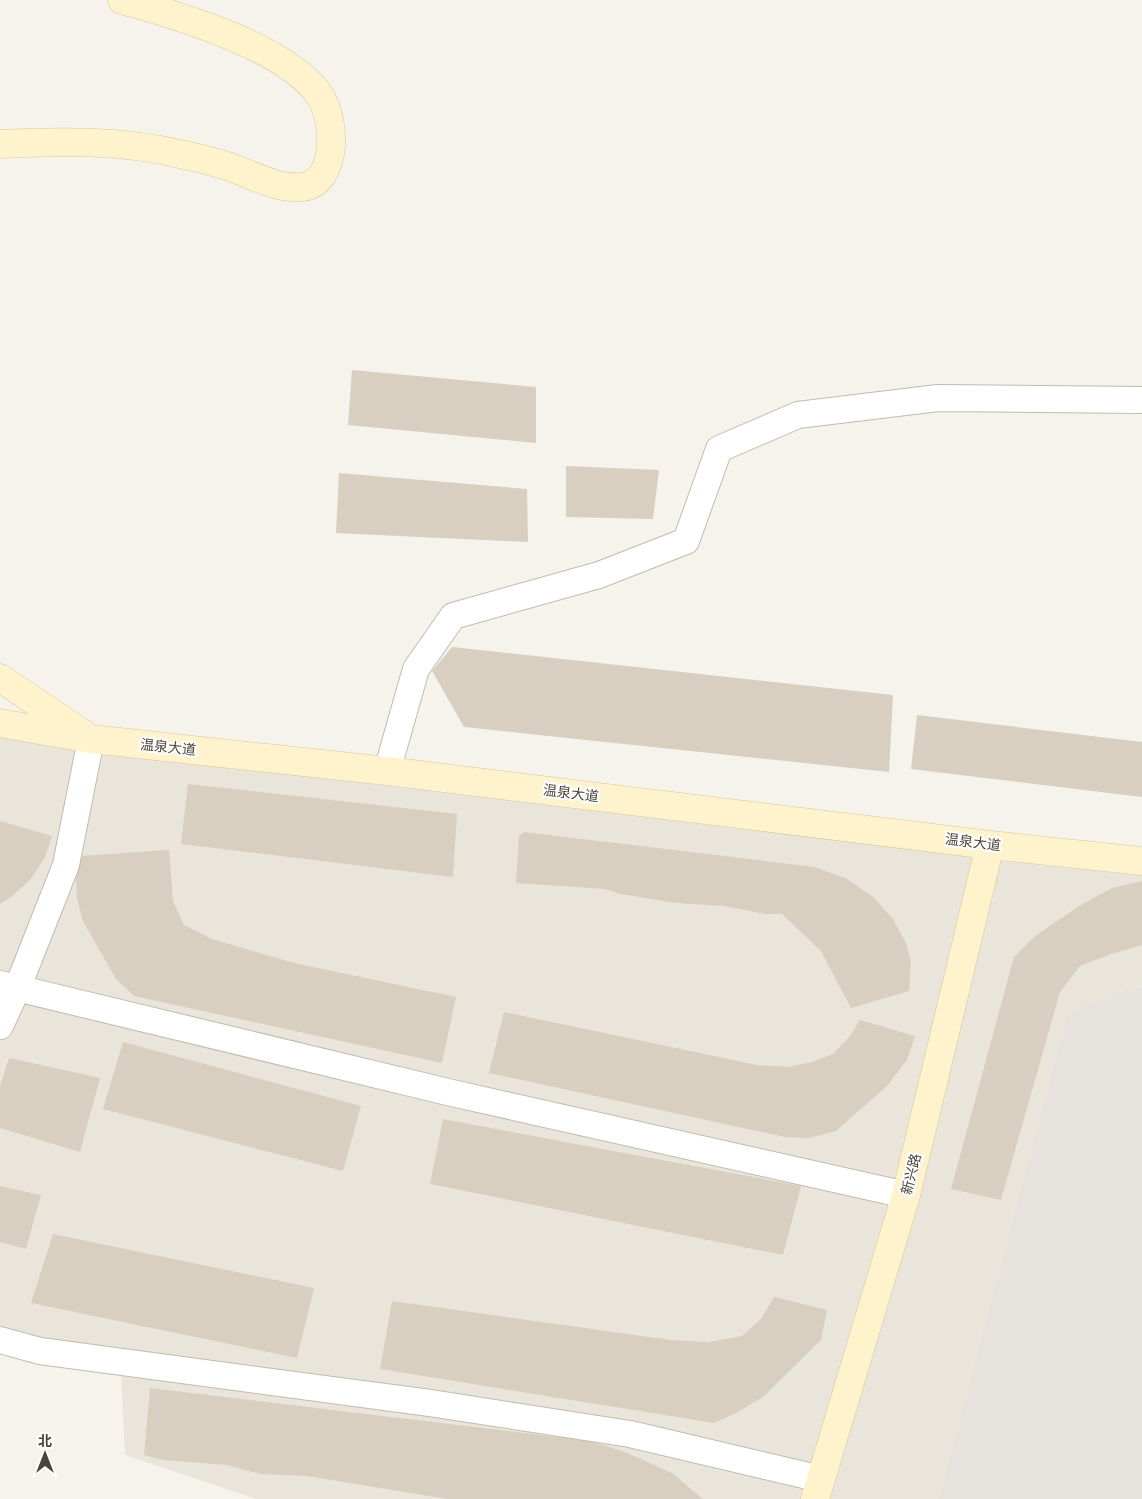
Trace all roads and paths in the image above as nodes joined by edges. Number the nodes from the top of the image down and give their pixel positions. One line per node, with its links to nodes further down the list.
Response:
1 (122, 0): 2 (street)
2 (0, 144)
3 (1142, 400): 7 (street)
4 (0, 678): 6 (street)
5 (0, 723): 6 (street, 温泉大道)
6 (92, 739): 7 (street, 温泉大道); 10 (street)
7 (387, 771): 8 (street, 温泉大道)
8 (990, 845): 9 (street, 温泉大道); 12 (street, 新兴路)
9 (1142, 860)
10 (8, 987): 11 (street); 12 (street)
11 (0, 1026)
12 (906, 1195): 14 (street, 新兴路)
13 (0, 1340): 14 (street)
14 (818, 1489)

